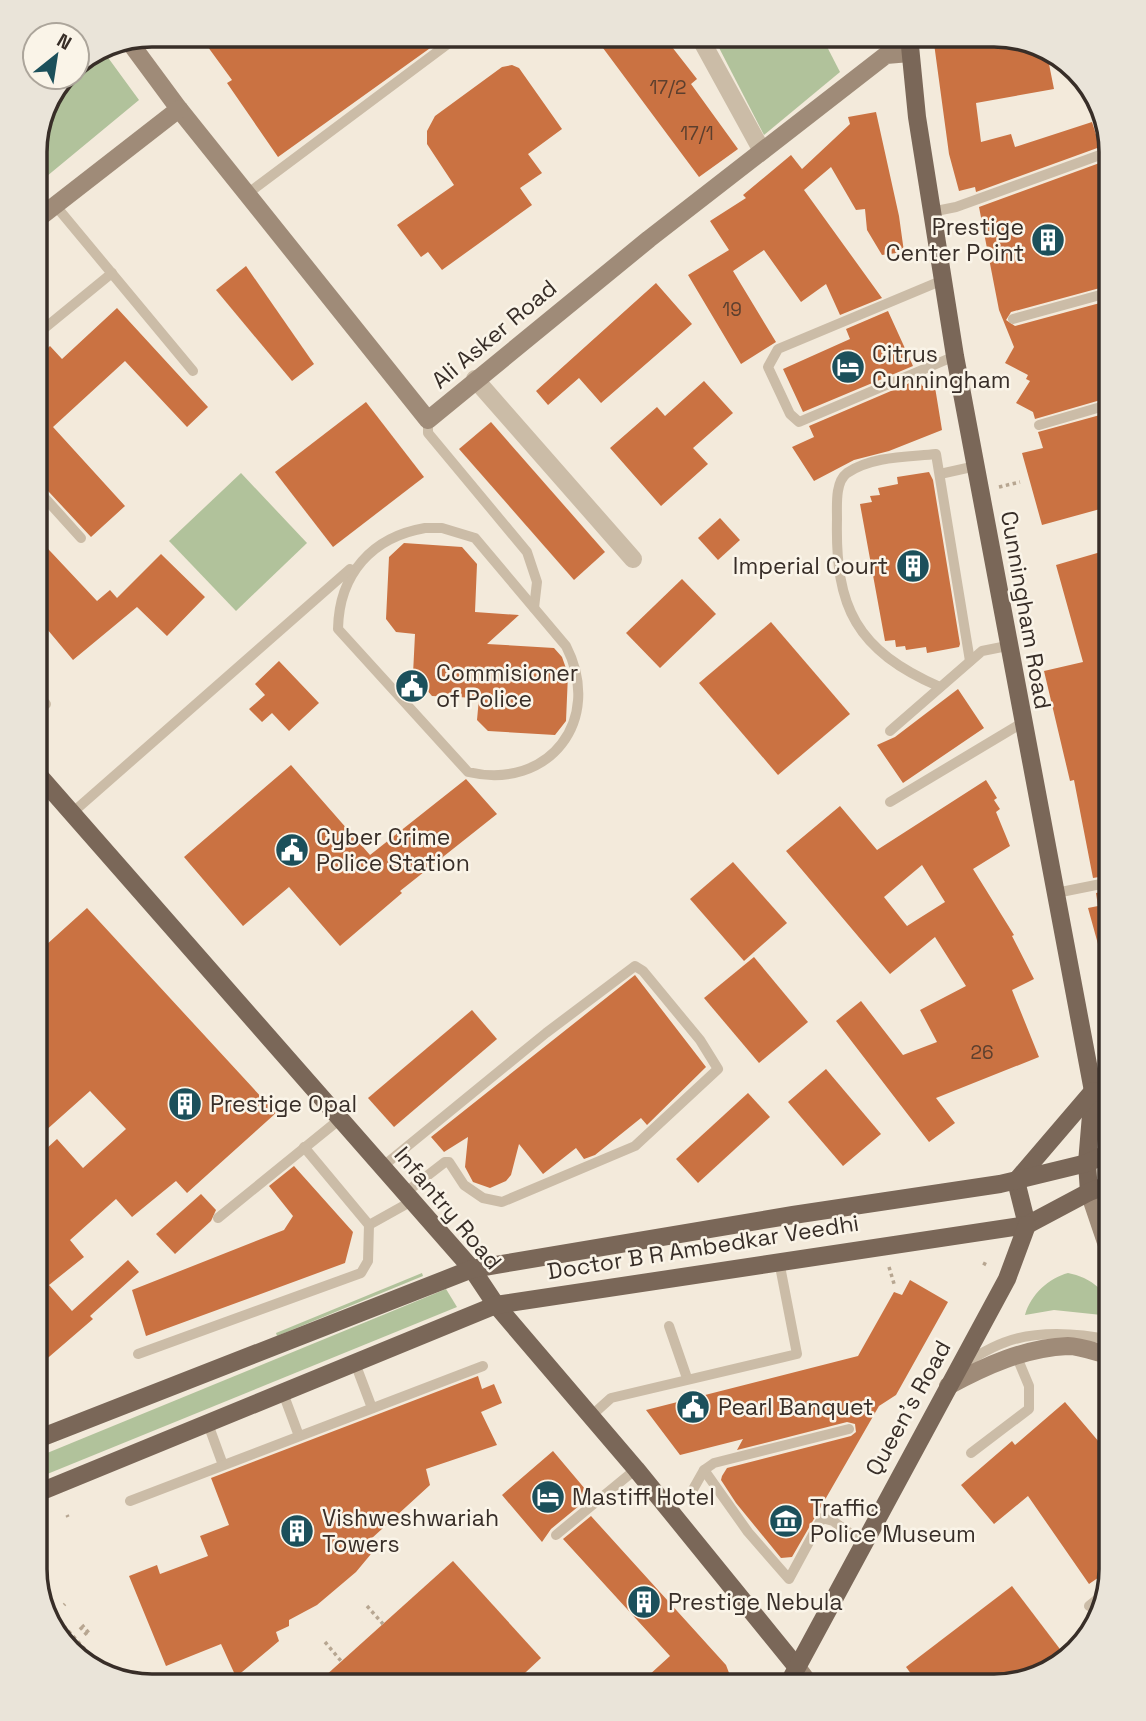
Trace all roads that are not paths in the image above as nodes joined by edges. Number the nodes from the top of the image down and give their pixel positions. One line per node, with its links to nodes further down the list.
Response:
1 (444, 47): 9 (lane)
2 (705, 47): 7 (street)
3 (903, 47): 7 (street, Ali Asker Road)
4 (910, 47): 12 (main road, Cunningham Road)
5 (135, 49): 6 (street, Ali Asker Road)
6 (179, 109): 9 (street, Ali Asker Road); 10 (street)
7 (762, 151): 20 (street, Ali Asker Road)
8 (1099, 154): 12 (lane)
9 (247, 194): 22 (street, Ali Asker Road)
10 (55, 205): 11 (street); 13 (lane)
11 (47, 211)
12 (931, 212): 14 (main road, Cunningham Road)
13 (112, 272): 17 (lane); 19 (lane)
14 (943, 280): 18 (main road, Cunningham Road); 18 (lane)
15 (1099, 295): 16 (lane)
16 (1013, 319)
17 (47, 326)
18 (955, 356): 24 (main road, Cunningham Road)
19 (193, 371)
20 (475, 379): 22 (street, Ali Asker Road); 29 (street)
21 (1099, 408): 23 (lane)
22 (428, 420): 30 (lane)
23 (1039, 425)
24 (976, 466): 25 (lane); 31 (main road, Cunningham Road)
25 (940, 474): 32 (lane); 33 (lane)
26 (47, 500): 27 (lane)
27 (81, 538)
28 (364, 556): 30 (lane); 30 (lane); 38 (lane)
29 (633, 559)
30 (534, 608)
31 (1007, 646): 32 (lane); 34 (main road, Cunningham Road)
32 (970, 661): 33 (lane)
33 (940, 687): 35 (lane)
34 (1022, 723): 37 (lane); 40 (main road, Cunningham Road)
35 (890, 731)
36 (47, 785): 38 (main road, Infantry Road)
37 (890, 802)
38 (72, 813): 43 (main road, Infantry Road)
39 (1099, 884): 40 (lane)
40 (1056, 893): 41 (main road, Cunningham Road)
41 (1093, 1091): 42 (main road); 46 (main road, Cunningham Road); 48 (main road)
42 (1099, 1104)
43 (340, 1119): 44 (lane); 47 (main road, Infantry Road)
44 (304, 1147): 52 (lane); 54 (lane)
45 (1099, 1158): 46 (main road, Doctor B R Ambedkar Veedhi)
46 (1087, 1163): 48 (main road, Doctor B R Ambedkar Veedhi); 50 (main road, Cunningham Road)
47 (382, 1167): 51 (main road, Infantry Road); 51 (lane)
48 (1016, 1181): 55 (main road); 57 (main road, Doctor B R Ambedkar Veedhi)
49 (1099, 1188): 50 (main road, Doctor B R Ambedkar Veedhi)
50 (1089, 1192): 53 (street); 55 (main road, Doctor B R Ambedkar Veedhi)
51 (409, 1197): 54 (lane); 57 (main road, Infantry Road)
52 (218, 1218)
53 (1099, 1222)
54 (369, 1225): 62 (lane)
55 (1027, 1225): 56 (main road, Doctor B R Ambedkar Veedhi); 66 (main road, Queen's Road)
56 (778, 1260): 58 (main road, Doctor B R Ambedkar Veedhi); 67 (lane)
57 (472, 1269): 58 (main road, Infantry Road); 74 (main road, Doctor B R Ambedkar Veedhi)
58 (496, 1306): 64 (main road, Doctor B R Ambedkar Veedhi); 71 (main road, Infantry Road)
59 (669, 1326): 67 (lane)
60 (1099, 1339): 66 (lane)
61 (1099, 1353): 63 (street)
62 (138, 1354)
63 (1016, 1355): 68 (street); 76 (lane)
64 (355, 1363): 69 (main road, Doctor B R Ambedkar Veedhi); 70 (lane)
65 (483, 1366): 70 (lane)
66 (959, 1366): 68 (main road, Queen's Road)
67 (687, 1378): 71 (lane)
68 (948, 1387): 84 (main road, Queen's Road)
69 (283, 1393): 72 (main road, Doctor B R Ambedkar Veedhi); 75 (lane)
70 (372, 1408): 75 (lane)
71 (591, 1416): 78 (main road, Infantry Road)
72 (208, 1424): 77 (lane); 80 (main road, Doctor B R Ambedkar Veedhi)
73 (849, 1429): 79 (lane)
74 (47, 1435)
75 (299, 1436): 77 (lane)
76 (971, 1453)
77 (223, 1465): 82 (lane)
78 (636, 1469): 83 (lane); 87 (main road, Infantry Road)
79 (704, 1470): 81 (lane); 84 (lane)
80 (47, 1489)
81 (691, 1493)
82 (130, 1501)
83 (556, 1535)
84 (862, 1542): 87 (main road, Queen's Road)
85 (1093, 1603): 86 (lane)
86 (1089, 1606)
87 (796, 1666): 88 (main road, Queen's Road); 89 (street, Infantry Road)
88 (792, 1674)
89 (802, 1674)

